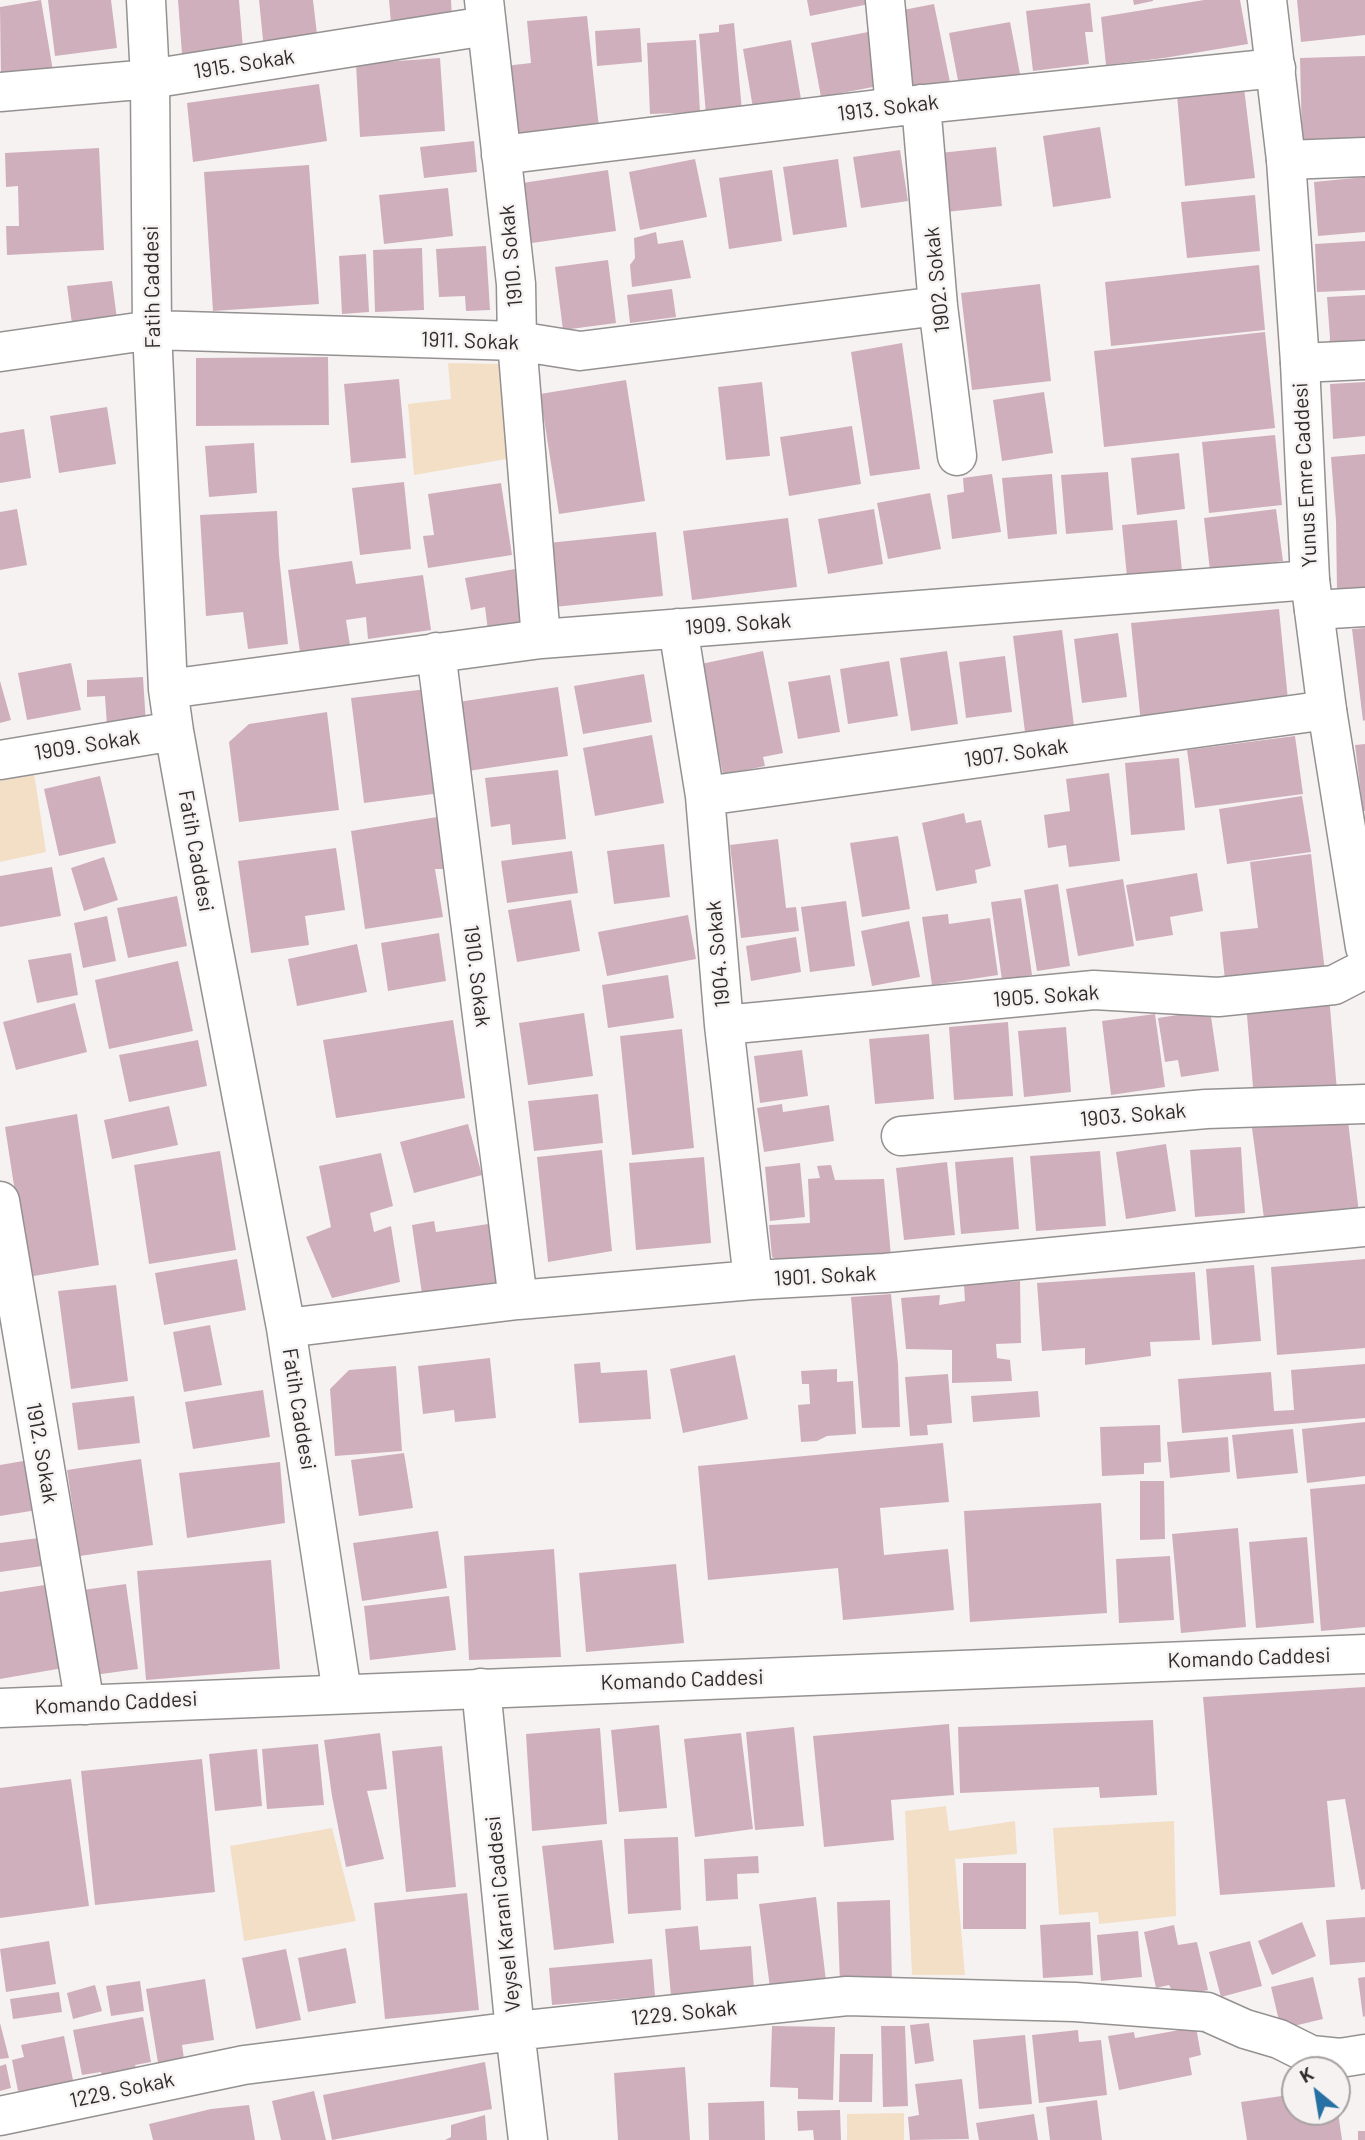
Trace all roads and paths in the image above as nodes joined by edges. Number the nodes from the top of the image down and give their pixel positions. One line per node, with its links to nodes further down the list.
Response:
1 (146, 0): 6 (street, Fatih Caddesi)
2 (885, 0): 8 (street, 1902. Sokak)
3 (1267, 0): 5 (street, Yunus Emre Caddesi)
4 (485, 13): 6 (street, 1915. Sokak); 9 (street, 1910. Sokak)
5 (1276, 68): 8 (street, 1913. Sokak); 11 (street, Yunus Emre Caddesi)
6 (150, 79): 7 (street, 1915. Sokak); 13 (street, Fatih Caddesi)
7 (0, 92)
8 (908, 105): 9 (street, 1913. Sokak); 12 (street, 1902. Sokak)
9 (501, 155): 14 (street, 1910. Sokak)
10 (1365, 157): 11 (street)
11 (1286, 160): 17 (street, Yunus Emre Caddesi)
12 (938, 306): 14 (street, 1911. Sokak); 18 (street, 1902. Sokak)
13 (152, 330): 14 (street, 1911. Sokak); 15 (street, 1911. Sokak); 24 (street, Fatih Caddesi)
14 (517, 341): 22 (street, 1910. Sokak)
15 (0, 352)
16 (1365, 360): 17 (street)
17 (1300, 363): 19 (street, Yunus Emre Caddesi)
18 (957, 456)
19 (1312, 595): 20 (street, 1909. Sokak); 21 (street, 1909. Sokak); 25 (street, Yunus Emre Caddesi)
20 (1365, 607)
21 (677, 628): 22 (street, 1909. Sokak); 28 (street, 1904. Sokak)
22 (541, 639): 23 (street, 1909. Sokak)
23 (436, 652): 24 (street, 1909. Sokak); 37 (street, 1910. Sokak)
24 (168, 689): 26 (street, Fatih Caddesi)
25 (1327, 710): 28 (street, 1907. Sokak); 29 (street, Yunus Emre Caddesi)
26 (174, 731): 27 (street, 1909. Sokak); 38 (street, Fatih Caddesi)
27 (0, 760)
28 (705, 796): 31 (street, 1904. Sokak)
29 (1365, 947)
30 (1365, 969): 31 (street, 1905. Sokak)
31 (724, 1025): 36 (street, 1904. Sokak)
32 (1365, 1104): 33 (street, 1903. Sokak)
33 (901, 1136)
34 (0, 1200): 42 (street, 1912. Sokak)
35 (1365, 1227): 36 (street, 1901. Sokak)
36 (753, 1280): 37 (street, 1901. Sokak)
37 (518, 1300): 38 (street, 1901. Sokak)
38 (286, 1328): 41 (street, Fatih Caddesi)
39 (1365, 1654): 40 (street, Komando Caddesi)
40 (481, 1688): 41 (street, Komando Caddesi); 44 (street, Veysel Karani Caddesi)
41 (342, 1693): 42 (street, Komando Caddesi)
42 (85, 1705): 43 (street, Komando Caddesi)
43 (0, 1708)
44 (515, 2031): 45 (street, 1229. Sokak); 46 (street, 1229. Sokak); 47 (street, Veysel Karani Caddesi)
45 (1365, 2054)
46 (0, 2116)
47 (528, 2140)

